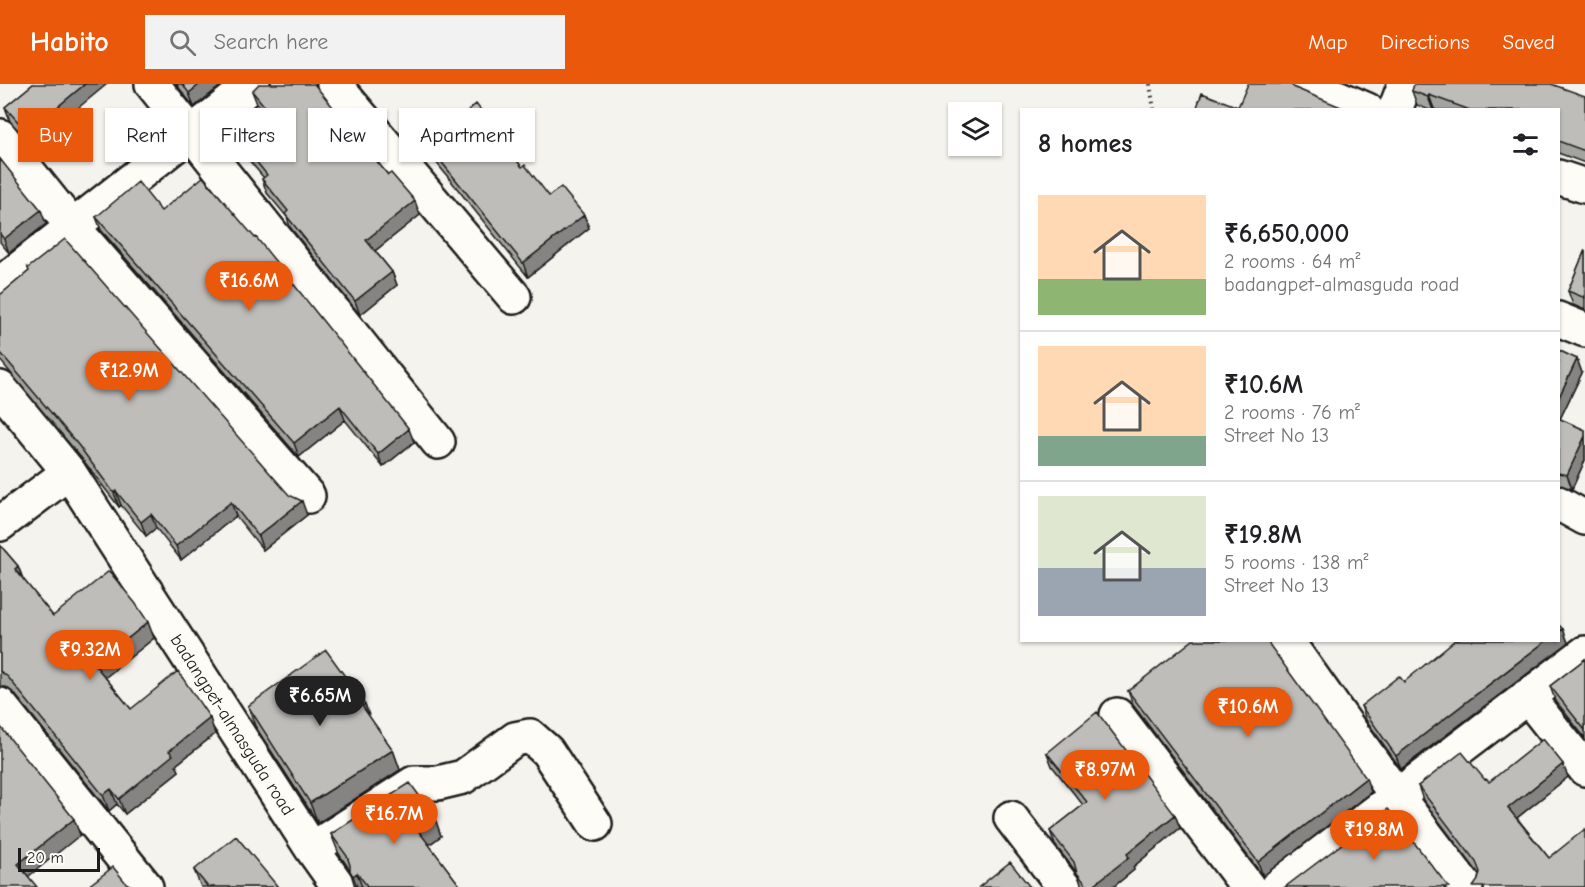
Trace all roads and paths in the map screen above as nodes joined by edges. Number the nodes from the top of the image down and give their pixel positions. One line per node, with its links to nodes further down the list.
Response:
1 (152, 84): 10 (street)
2 (253, 84): 10 (street)
3 (334, 84): 16 (street)
4 (1149, 84): 7 (path)
5 (1308, 84): 8 (street)
6 (1405, 84): 9 (street)
7 (1155, 108)
8 (1362, 108)
9 (1396, 108)
10 (191, 133): 14 (street); 20 (street)
11 (0, 136): 14 (street)
12 (1560, 178): 13 (street)
13 (1585, 186)
14 (72, 226): 15 (street); 22 (street)
15 (0, 284)
16 (514, 297)
17 (1560, 321): 18 (street)
18 (1585, 330)
19 (0, 388): 21 (street, badangpet-almasguda road)
20 (438, 442)
21 (69, 472): 25 (street); 35 (street, badangpet-almasguda road)
22 (308, 496)
23 (1560, 504): 24 (street)
24 (1585, 518)
25 (0, 524)
26 (1287, 642): 32 (street)
27 (1585, 653): 28 (street)
28 (1527, 696): 31 (street); 32 (street)
29 (0, 705): 36 (street)
30 (1117, 715): 39 (street)
31 (1585, 769)
32 (1396, 795): 40 (street); 41 (street)
33 (1011, 818): 38 (street)
34 (595, 824): 35 (street)
35 (312, 849): 37 (street, badangpet-almasguda road)
36 (146, 887)
37 (339, 887)
38 (1064, 887)
39 (1248, 887)
40 (1277, 887)
41 (1466, 887)

